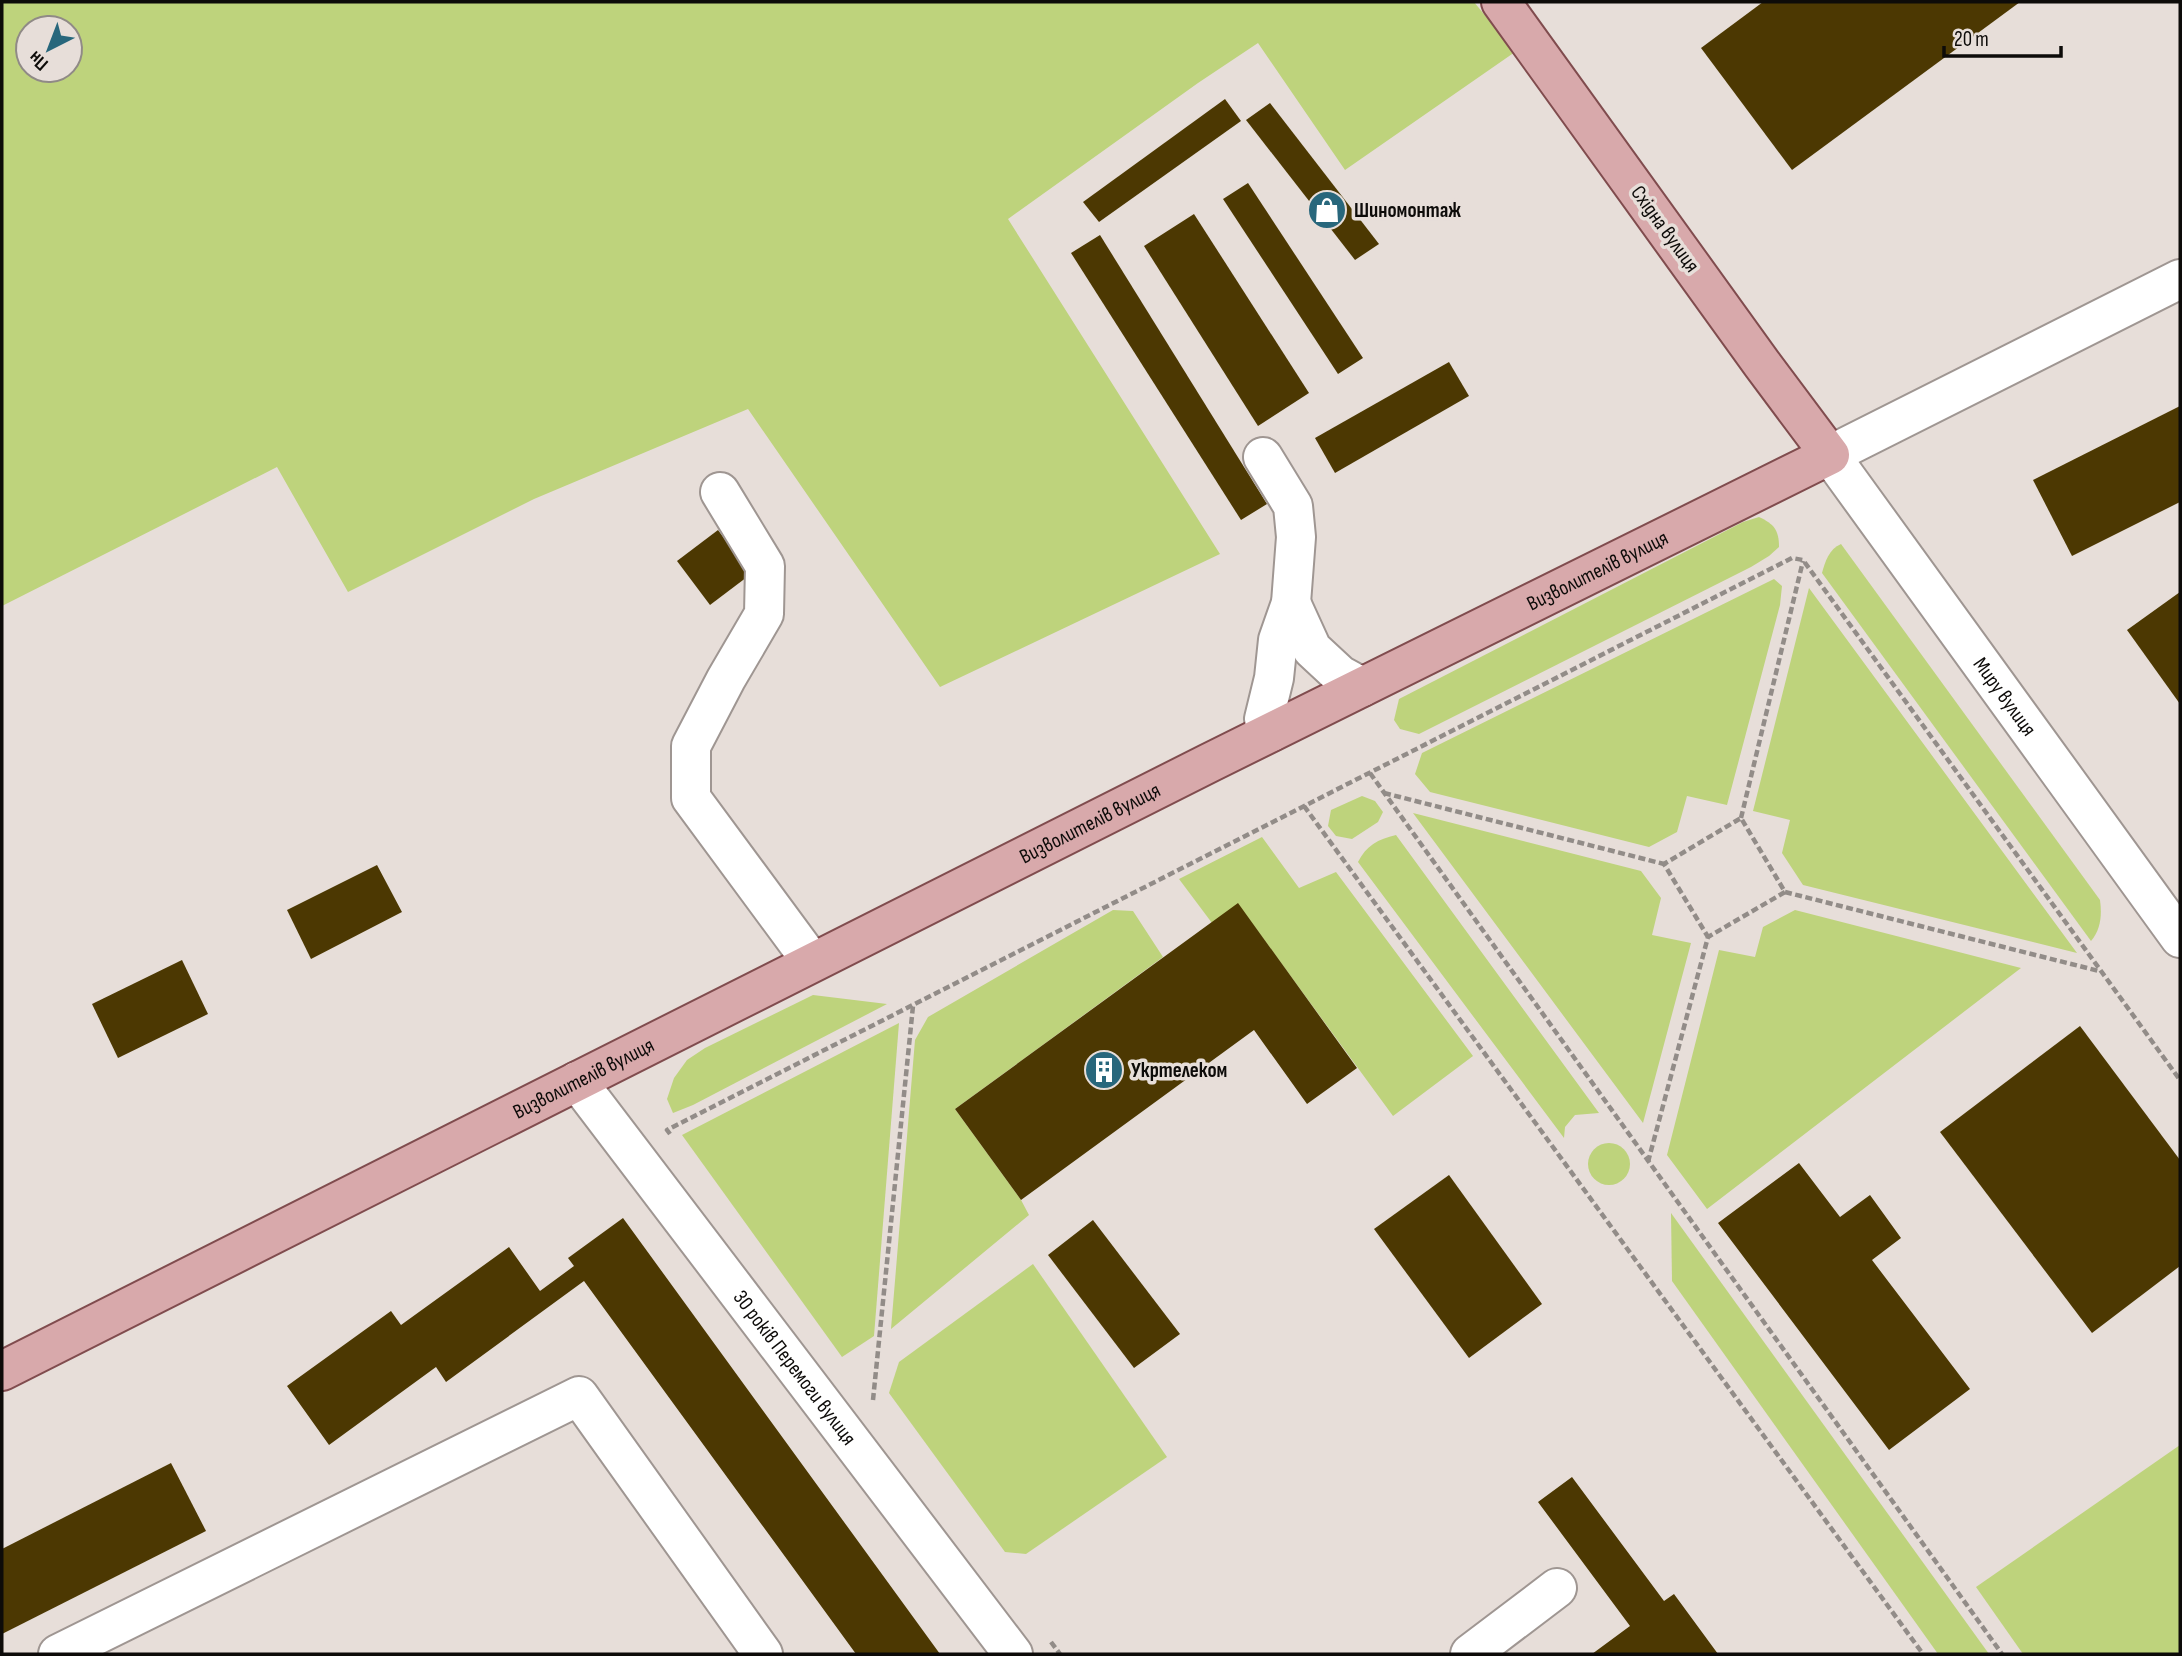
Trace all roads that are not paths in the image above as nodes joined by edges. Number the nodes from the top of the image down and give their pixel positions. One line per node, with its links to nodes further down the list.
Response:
1 (1501, 2): 3 (main road, Східна вулиця)
2 (2180, 279): 3 (street, Визволителів вулиця)
3 (1830, 455): 7 (main road, Визволителів вулиця); 9 (street, Миру вулиця)
4 (1263, 457): 6 (street)
5 (720, 492): 10 (street)
6 (1291, 603): 7 (street); 8 (street)
7 (1362, 687): 8 (main road, Визволителів вулиця)
8 (1271, 732): 10 (main road, Визволителів вулиця)
9 (2180, 938)
10 (812, 962): 11 (main road, Визволителів вулиця)
11 (577, 1081): 12 (main road, Визволителів вулиця); 16 (street, 30 років Перемоги вулиця)
12 (2, 1371)
13 (1557, 1588): 17 (street)
14 (58, 1654): 15 (street)
15 (763, 1654)
16 (1013, 1654)
17 (1470, 1654)

